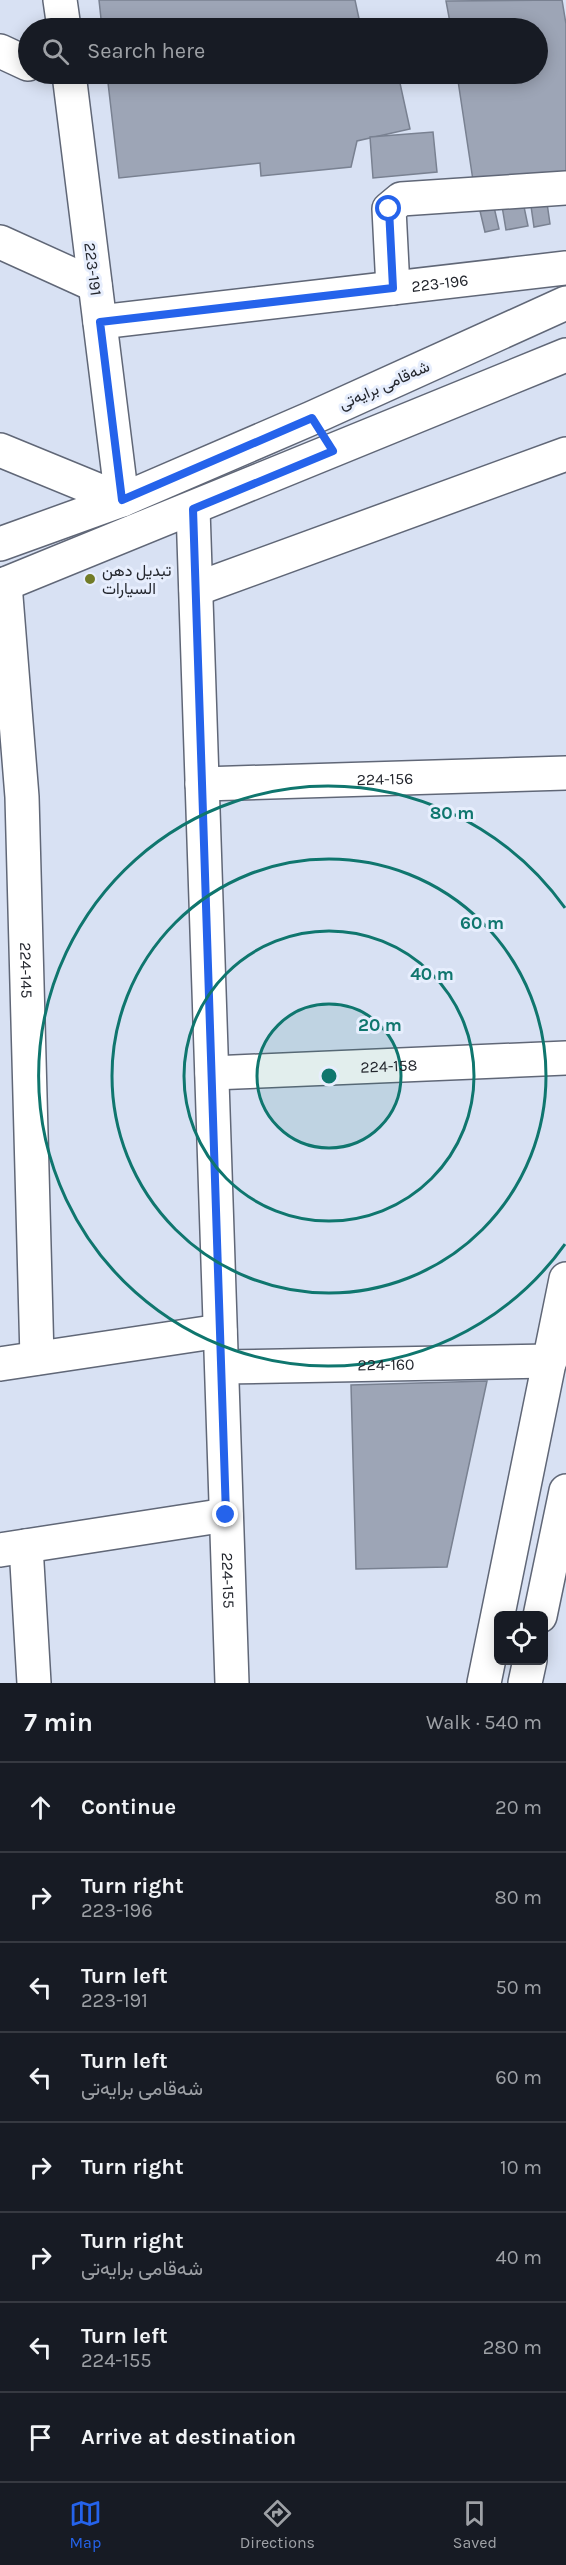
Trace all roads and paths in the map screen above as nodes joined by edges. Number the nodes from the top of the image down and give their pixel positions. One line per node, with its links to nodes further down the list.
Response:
1 (60, 0): 2 (main road)
2 (63, 18)
3 (0, 51): 4 (main road)
4 (18, 59)
5 (64, 84): 9 (main road, 223-191)
6 (566, 188): 10 (main road)
7 (0, 242): 9 (main road)
8 (566, 268): 10 (main road, 223-196)
9 (95, 285): 12 (main road, 223-191)
10 (393, 288): 12 (main road, 223-196)
11 (566, 303): 14 (main road, شەقامی برایەتی)
12 (100, 322): 18 (main road, 223-191)
13 (566, 355): 16 (main road)
14 (312, 418): 16 (main road); 18 (main road, شەقامی برایەتی)
15 (0, 450): 18 (main road)
16 (333, 451): 19 (main road)
17 (566, 454): 22 (main road)
18 (122, 500): 20 (main road, شەقامی برایەتی)
19 (193, 509): 21 (main road); 22 (main road, 224-155)
20 (0, 544)
21 (3, 585): 25 (main road, 224-145)
22 (196, 590): 24 (main road, 224-155)
23 (566, 773): 24 (main road, 224-156)
24 (202, 784): 27 (main road, 224-155)
25 (11, 801): 30 (main road, 224-145)
26 (566, 1058): 27 (main road, 224-158)
27 (212, 1073): 29 (main road, 224-155)
28 (566, 1279): 31 (main road)
29 (220, 1330): 30 (main road); 33 (main road, 224-155)
30 (37, 1358): 32 (main road)
31 (550, 1361): 33 (main road, 224-160); 41 (main road)
32 (0, 1364)
33 (222, 1368): 35 (main road, 224-155)
34 (566, 1491): 37 (main road)
35 (226, 1515): 36 (main road); 40 (main road, 224-155)
36 (13, 1548): 39 (main road)
37 (541, 1611)
38 (529, 1665): 42 (main road)
39 (34, 1683)
40 (232, 1683)
41 (484, 1683)
42 (525, 1683)

